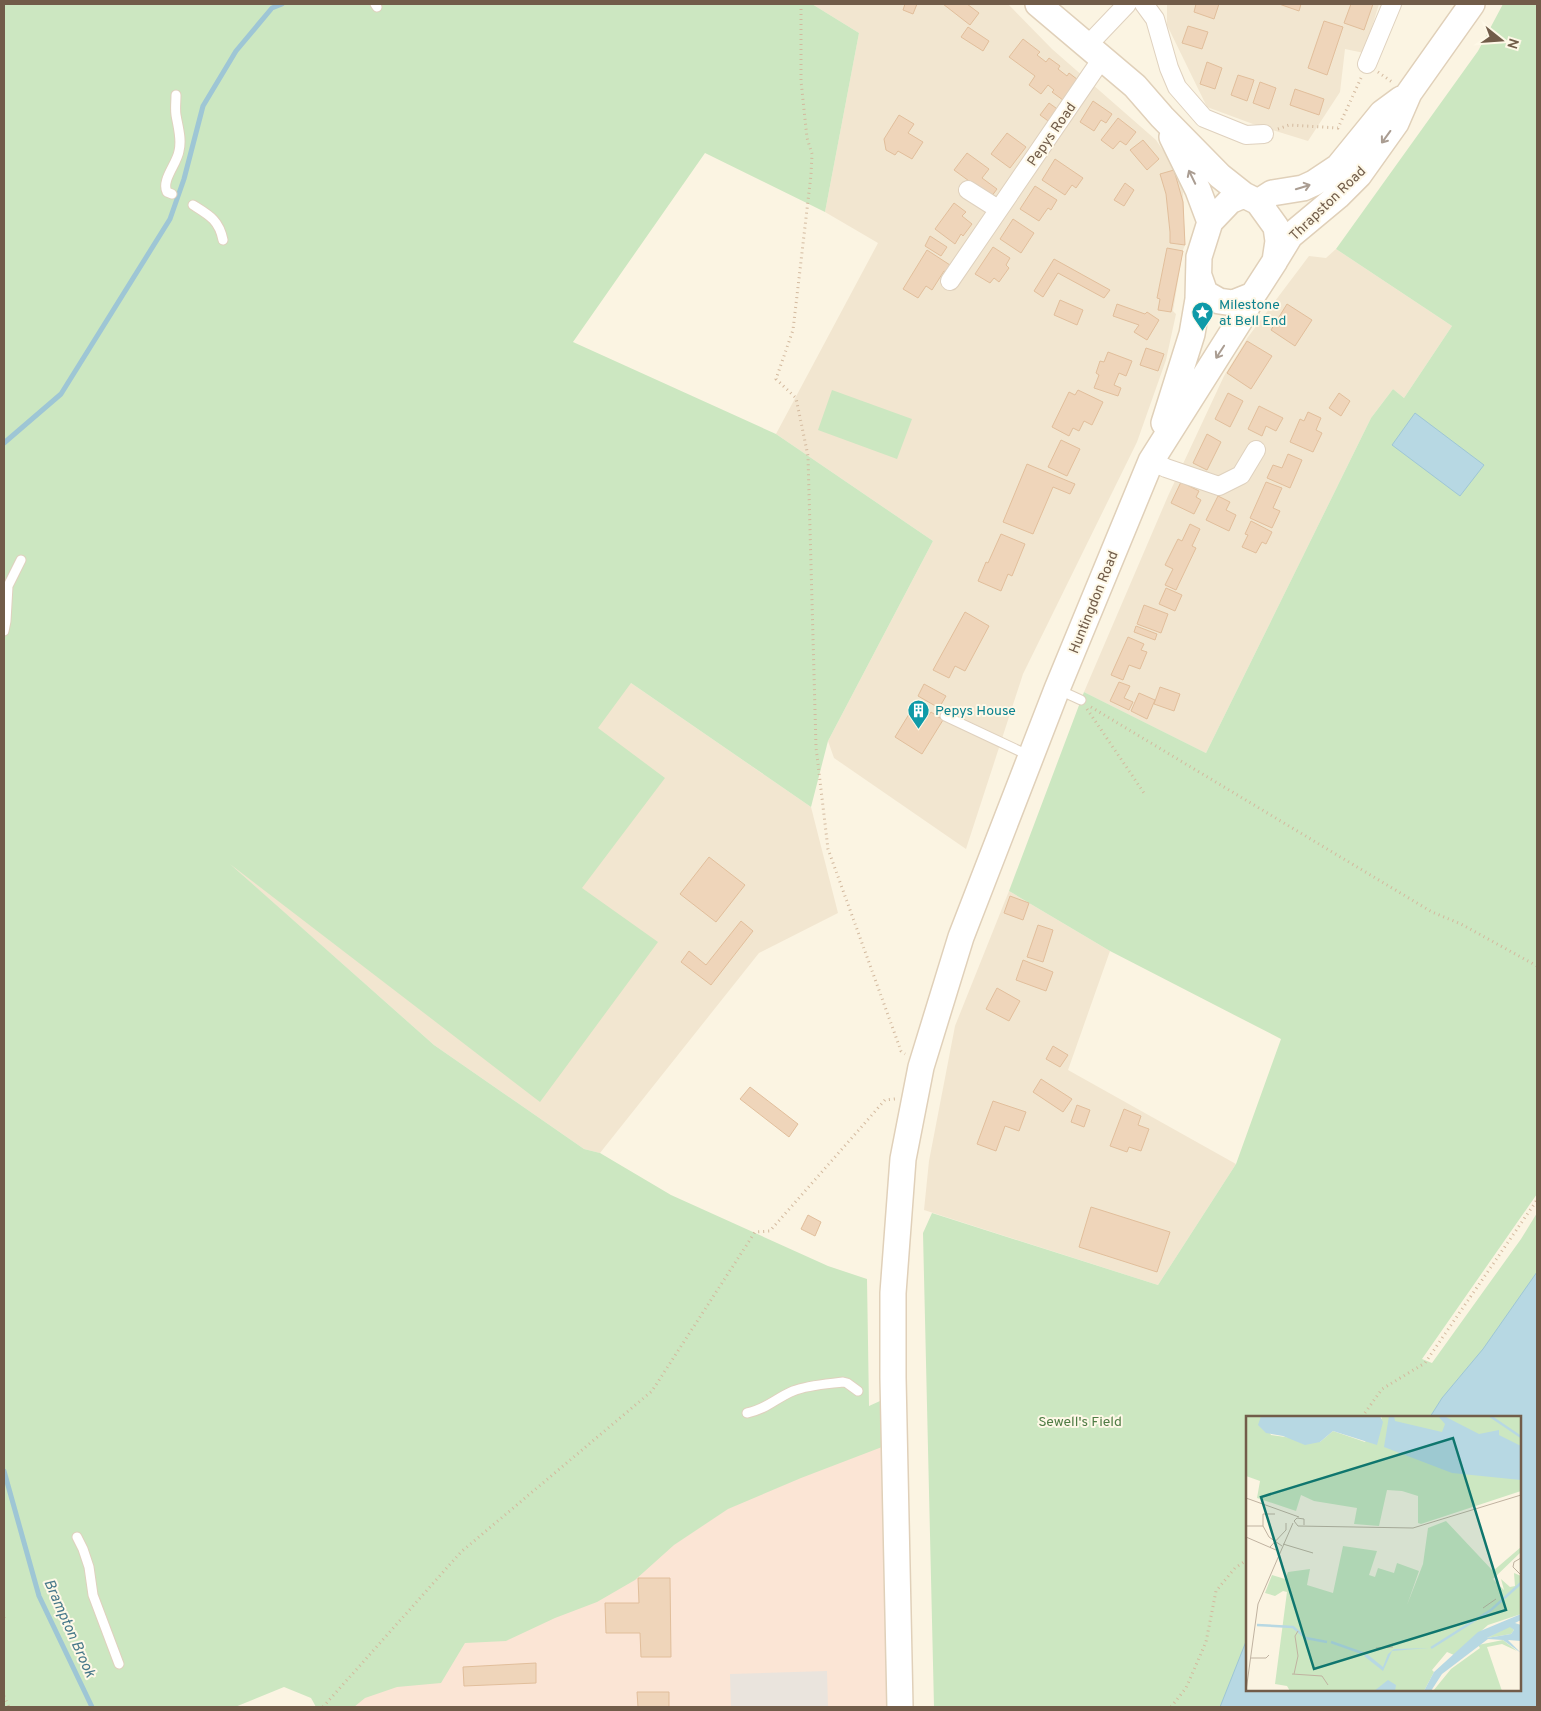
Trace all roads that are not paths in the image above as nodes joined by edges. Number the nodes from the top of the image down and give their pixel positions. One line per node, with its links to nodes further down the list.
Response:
1 (1038, 4): 6 (main road)
2 (1127, 4): 6 (street, Pepys Road)
3 (1144, 4): 11 (street)
4 (1392, 4): 7 (street)
5 (1472, 4): 8 (main road, Thrapston Road)
6 (1095, 52): 10 (main road); 16 (street, Pepys Road)
7 (1367, 64)
8 (1408, 94): 14 (main road, Thrapston Road, one-way to 8); 19 (main road, Thrapston Road, one-way to 19)
9 (176, 95): 13 (lane)
10 (1162, 117): 14 (main road); 17 (main road, one-way to 10)
11 (1264, 134)
12 (968, 190): 16 (street)
13 (172, 194)
14 (1251, 199): 17 (main road, Thrapston Road); 19 (main road, Thrapston Road)
15 (193, 205): 18 (lane)
16 (998, 209): 21 (street, Pepys Road)
17 (1210, 222): 20 (main road, Thrapston Road)
18 (223, 240)
19 (1275, 261): 22 (main road, Thrapston Road)
20 (1199, 276): 22 (main road); 24 (main road, Thrapston Road)
21 (950, 281)
22 (1253, 295): 24 (main road, Thrapston Road, one-way to 24)
23 (1256, 450): 24 (street)
24 (1153, 458): 27 (main road, Huntingdon Road)
25 (21, 560): 26 (lane)
26 (4, 631)
27 (1057, 689): 28 (lane); 30 (main road, Huntingdon Road)
28 (1083, 703)
29 (945, 716): 30 (lane)
30 (1032, 753): 35 (main road, Huntingdon Road)
31 (858, 1391): 32 (lane)
32 (748, 1413)
33 (77, 1536): 34 (lane)
34 (119, 1664)
35 (900, 1707)

